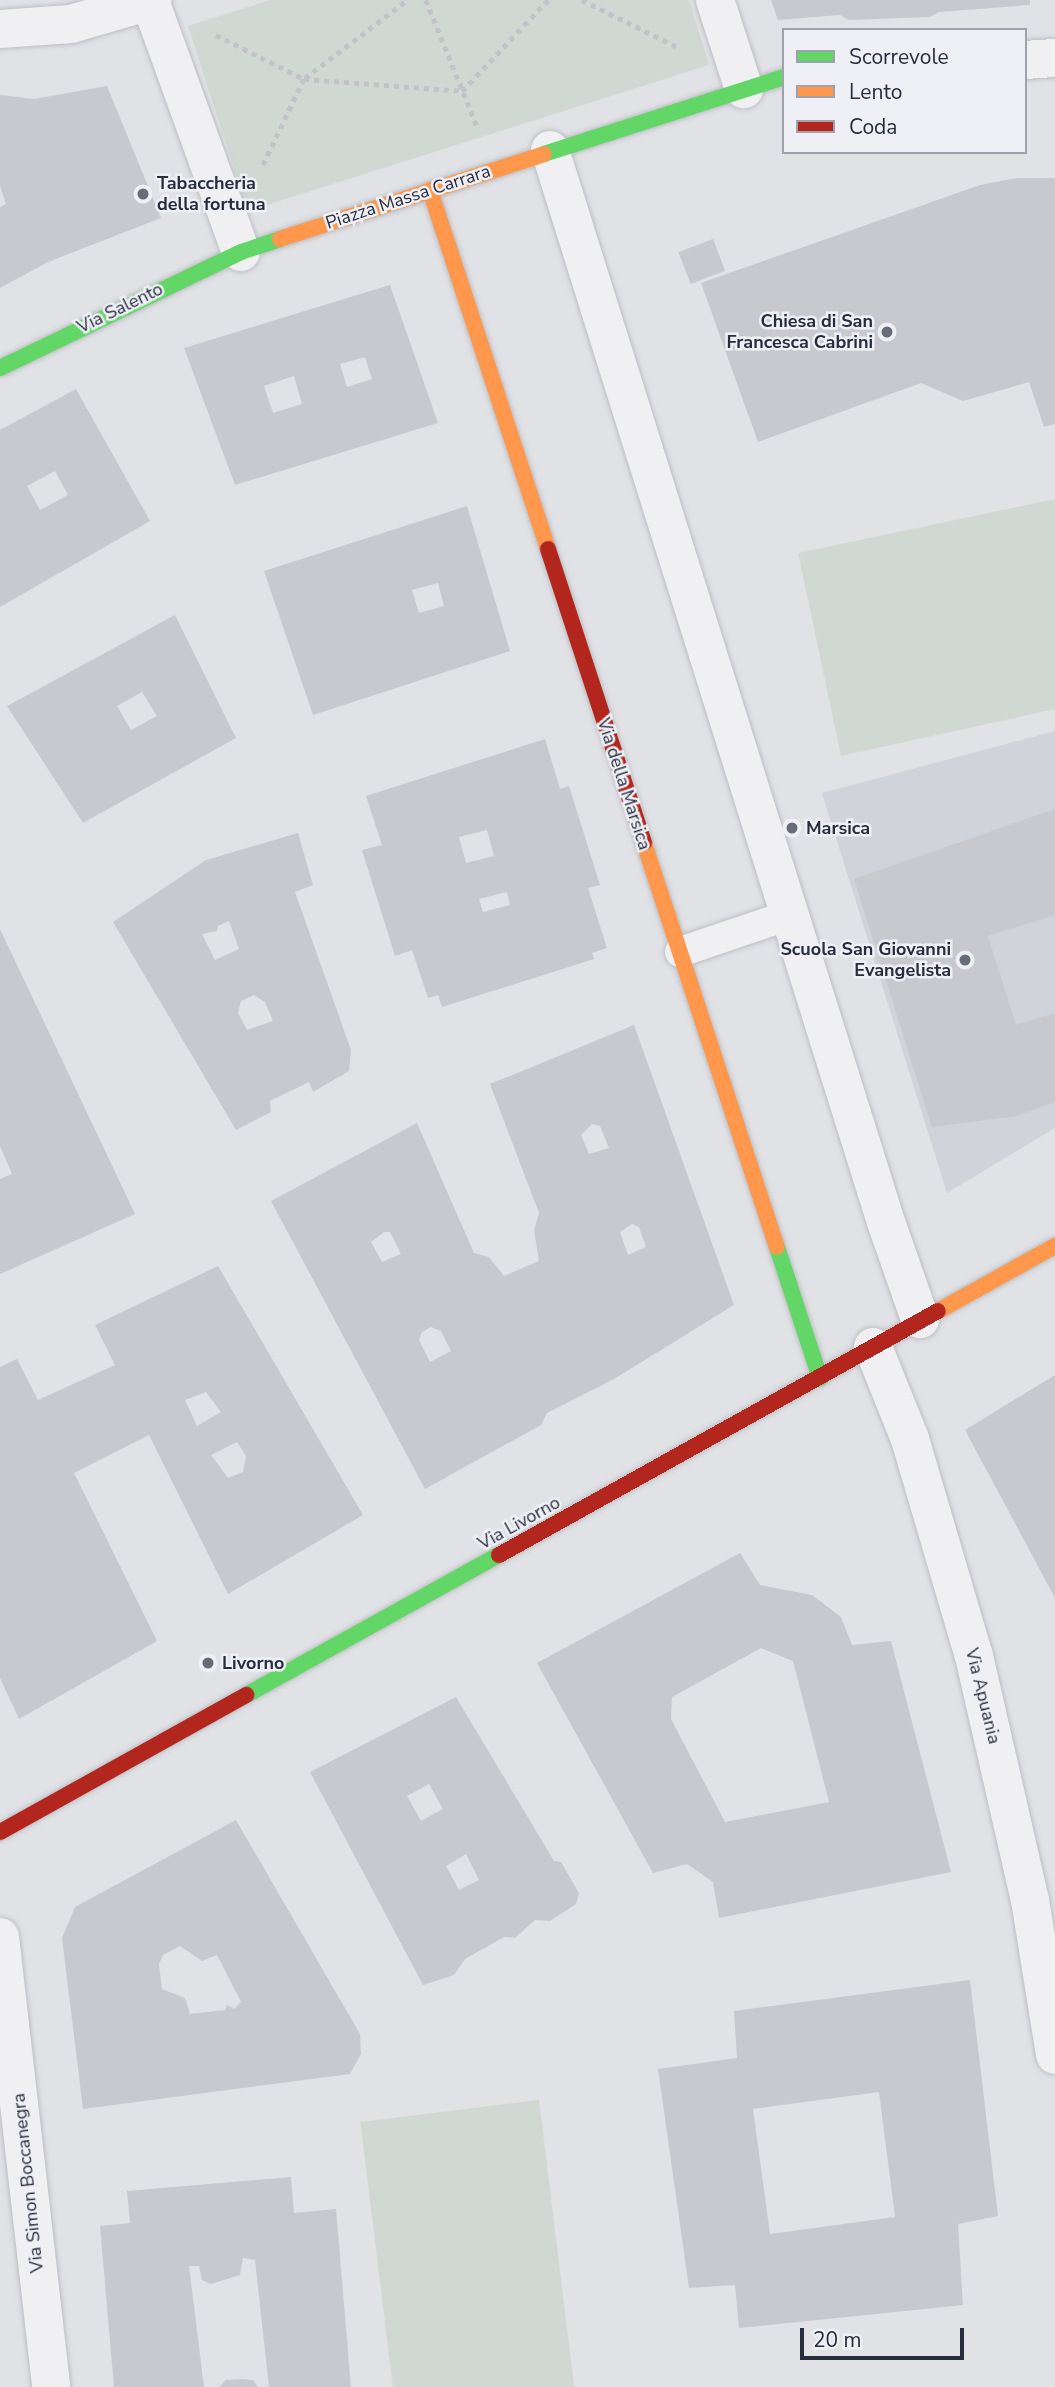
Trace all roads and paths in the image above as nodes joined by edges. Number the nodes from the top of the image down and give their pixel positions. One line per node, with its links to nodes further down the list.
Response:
1 (151, 0): 7 (street); 20 (street)
2 (407, 0): 13 (path)
3 (426, 0): 15 (path)
4 (548, 0): 15 (path)
5 (583, 0): 9 (path)
6 (715, 0): 14 (street)
7 (0, 29)
8 (205, 30): 13 (path)
9 (680, 49)
10 (1055, 58): 11 (street)
11 (1027, 60)
12 (782, 78): 14 (street)
13 (304, 79): 15 (path); 18 (path)
14 (744, 89): 17 (street, Piazza Massa Carrara)
15 (462, 90): 16 (path)
16 (479, 130)
17 (550, 150): 19 (street, Piazza Massa Carrara); 22 (street)
18 (258, 177)
19 (430, 190): 20 (street, Piazza Massa Carrara); 23 (street, Via della Marsica)
20 (241, 252): 21 (street, Via Salento)
21 (0, 368)
22 (789, 915): 23 (lane); 25 (street)
23 (680, 952): 27 (street, Via della Marsica)
24 (1055, 1246): 25 (street, Via Livorno)
25 (920, 1319): 26 (street, Via Livorno)
26 (873, 1348): 27 (street, Via Livorno); 30 (street, Via Apuania)
27 (820, 1378): 28 (street, Via Livorno)
28 (0, 1832)
29 (0, 1937): 32 (street, Via Simon Boccanegra)
30 (1048, 1960): 31 (street, Via Apuania)
31 (1055, 2055)
32 (51, 2387)

